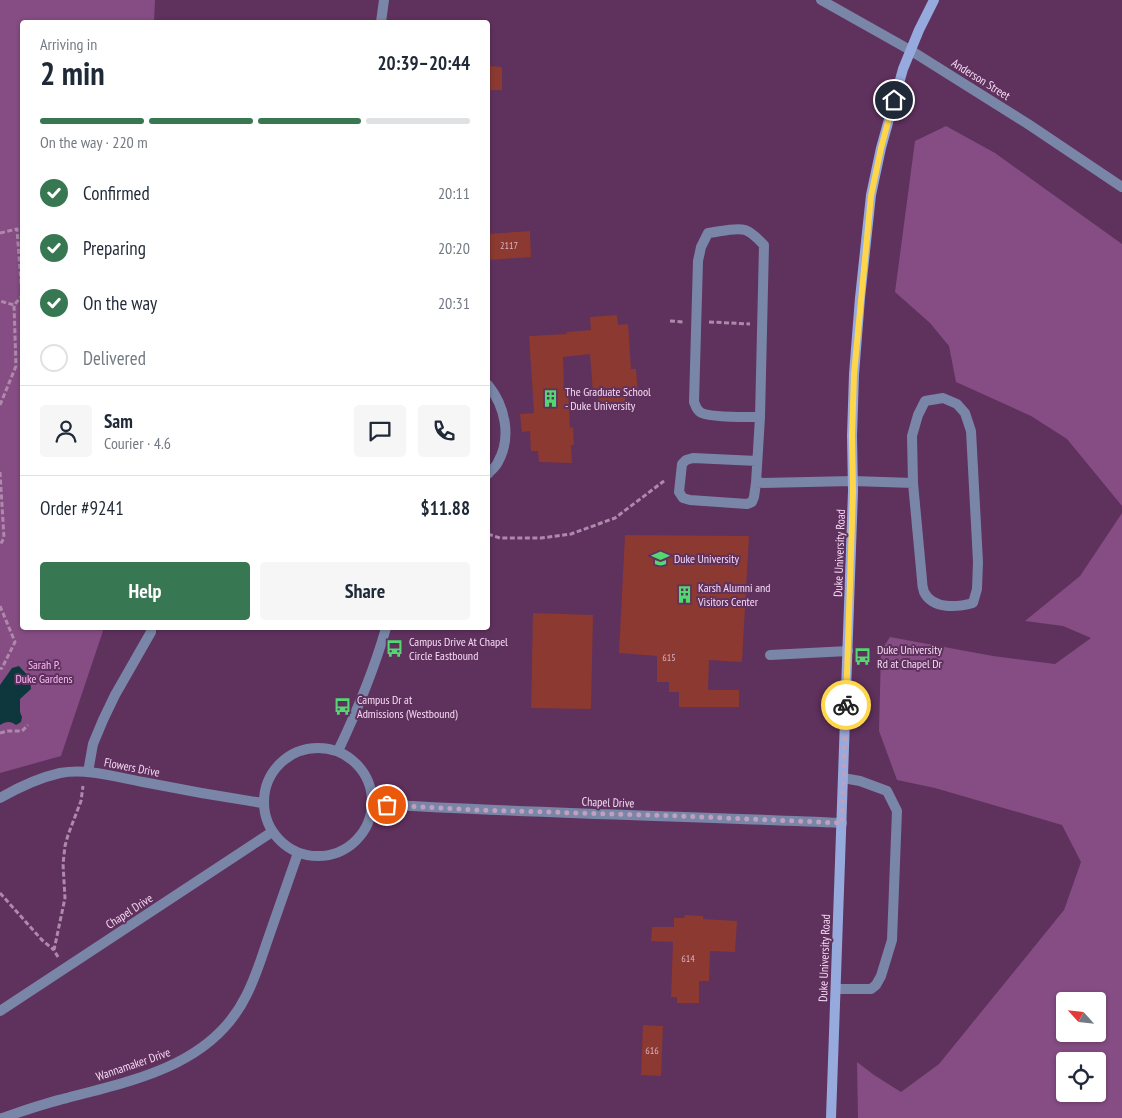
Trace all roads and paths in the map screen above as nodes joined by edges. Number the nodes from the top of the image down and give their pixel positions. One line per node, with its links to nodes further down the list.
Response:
1 (384, 0): 4 (street)
2 (821, 0): 5 (street, Anderson Street)
3 (934, 0): 5 (main road, Duke University Road)
4 (381, 20)
5 (910, 50): 6 (street, Anderson Street); 23 (main road, Duke University Road)
6 (1122, 187)
7 (0, 233): 8 (path)
8 (20, 269)
9 (20, 298): 11 (path)
10 (0, 301): 11 (path)
11 (14, 305): 17 (path)
12 (670, 321): 13 (path)
13 (687, 322)
14 (708, 322): 15 (path)
15 (761, 324): 18 (street); 18 (street)
16 (490, 387): 21 (street)
17 (0, 405)
18 (760, 417): 19 (street)
19 (757, 461): 25 (street); 25 (street)
20 (0, 472): 27 (path)
21 (490, 472)
22 (664, 481): 26 (path)
23 (853, 481): 24 (street); 25 (street); 31 (main road, Duke University Road)
24 (913, 482): 24 (street)
25 (756, 483)
26 (490, 535)
27 (0, 545)
28 (0, 606): 33 (path)
29 (150, 630): 37 (street)
30 (385, 630): 36 (street)
31 (848, 651): 32 (street); 38 (main road, Duke University Road)
32 (770, 655)
33 (0, 669)
34 (28, 725): 35 (path)
35 (0, 733)
36 (338, 751): 41 (street); 42 (street)
37 (88, 772): 40 (street, Flowers Drive); 41 (street, Flowers Drive)
38 (843, 778): 43 (main road, Duke University Road); 49 (street)
39 (83, 786): 47 (path)
40 (0, 798)
41 (263, 803): 44 (street)
42 (372, 804): 43 (street, Chapel Drive); 45 (street)
43 (842, 823): 49 (main road, Duke University Road)
44 (272, 832): 45 (street); 50 (street, Chapel Drive)
45 (298, 853): 51 (street, Wannamaker Drive)
46 (0, 893): 47 (path)
47 (54, 950): 48 (path)
48 (58, 956)
49 (836, 989): 52 (main road, Duke University Road)
50 (0, 1012)
51 (2, 1118)
52 (831, 1118)

